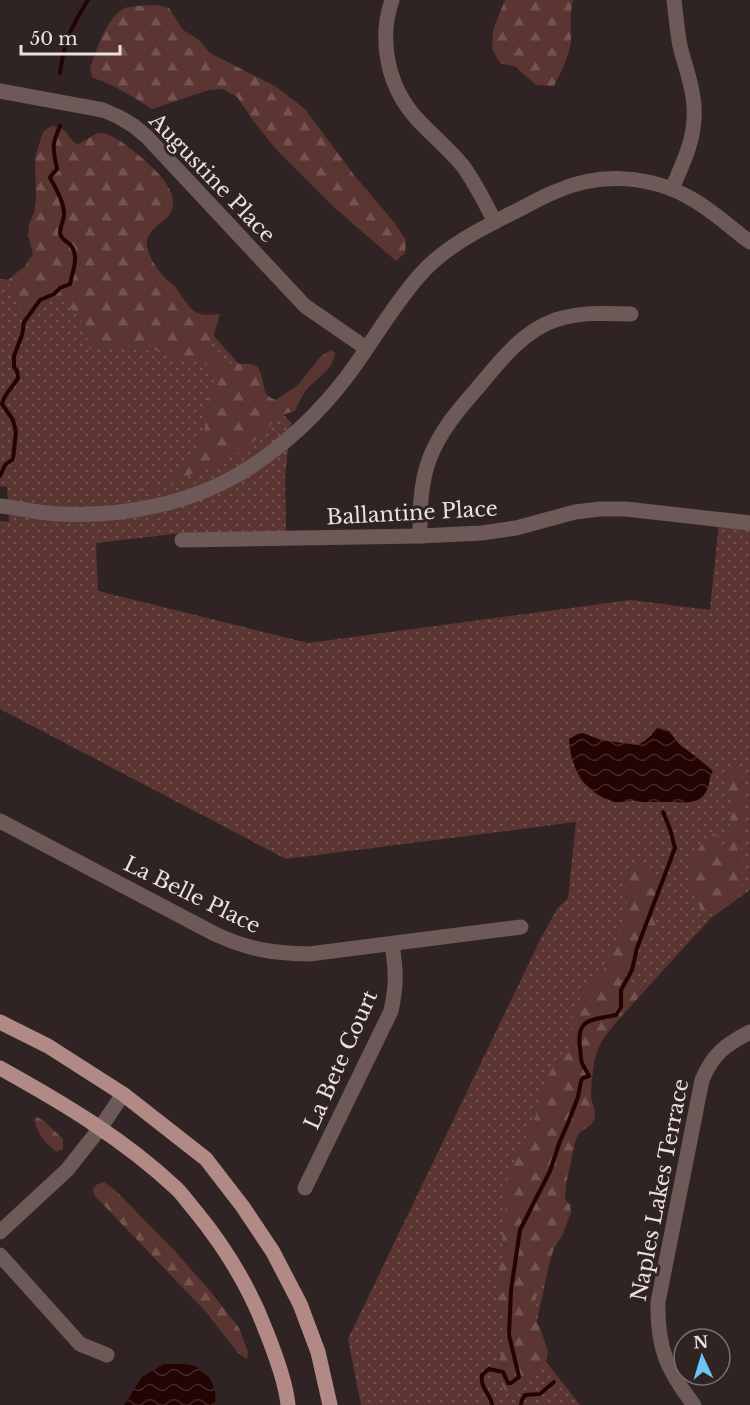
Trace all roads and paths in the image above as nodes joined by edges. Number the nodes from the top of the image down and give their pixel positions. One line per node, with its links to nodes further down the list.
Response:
1 (674, 0): 4 (street)
2 (388, 1): 5 (street)
3 (0, 91): 8 (street, Augustine Place)
4 (672, 189): 5 (street); 6 (street)
5 (495, 222): 8 (street)
6 (750, 242)
7 (631, 314): 11 (street)
8 (366, 348): 9 (street)
9 (0, 506)
10 (750, 523): 11 (street, Ballantine Place)
11 (420, 536): 12 (street, Ballantine Place)
12 (182, 540)
13 (0, 821): 15 (street, La Belle Place)
14 (521, 927): 15 (street, La Belle Place)
15 (392, 944): 21 (street, La Bete Court)
16 (0, 1022): 19 (main road)
17 (750, 1032): 27 (street, Naples Lakes Terrace)
18 (0, 1068): 20 (main road)
19 (123, 1094): 20 (street); 26 (main road)
20 (101, 1127): 22 (street); 25 (main road)
21 (305, 1188)
22 (0, 1232)
23 (0, 1256): 24 (street)
24 (106, 1355)
25 (288, 1405)
26 (330, 1405)
27 (694, 1405)

